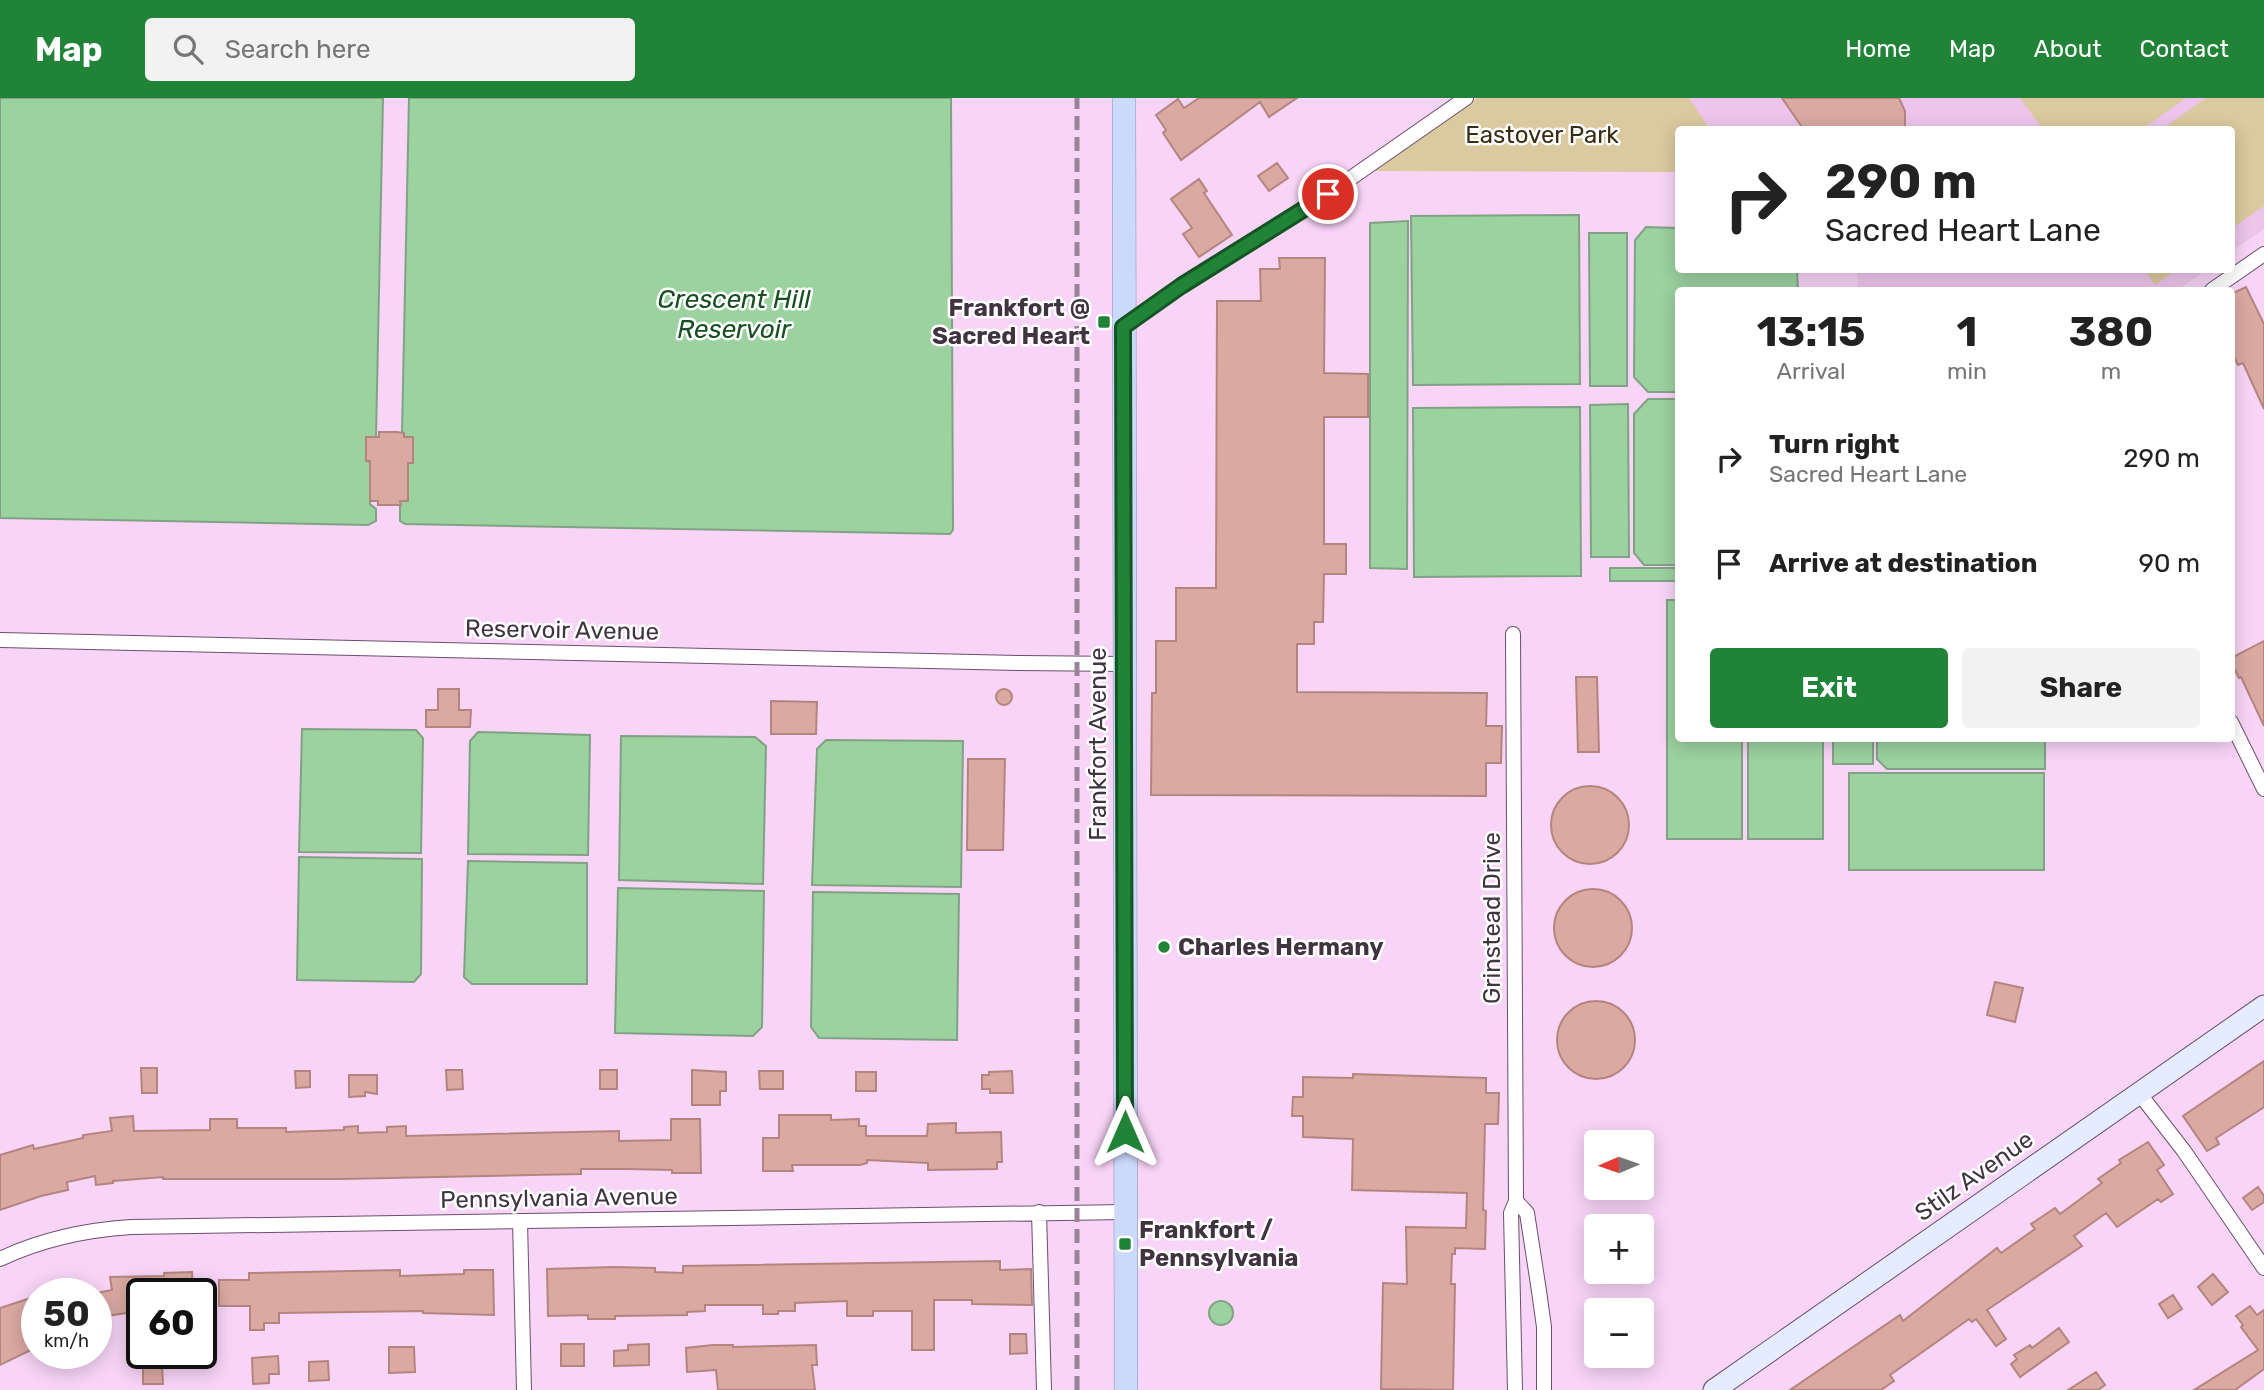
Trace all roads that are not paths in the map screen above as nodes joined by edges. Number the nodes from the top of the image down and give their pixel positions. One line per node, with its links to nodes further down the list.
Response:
1 (1124, 98): 5 (main road, Frankfort Avenue)
2 (1466, 98): 5 (street)
3 (2264, 254): 4 (street)
4 (2216, 287)
5 (1123, 327): 8 (main road, Frankfort Avenue)
6 (1513, 634): 13 (street, Grinstead Drive)
7 (0, 640): 8 (street, Reservoir Avenue)
8 (1124, 664): 15 (main road, Frankfort Avenue)
9 (2235, 730): 10 (street)
10 (2264, 789)
11 (2264, 1006): 12 (street, Stilz Avenue)
12 (2139, 1093): 18 (street); 24 (street, Stilz Avenue)
13 (1516, 1201): 22 (street, Grinstead Drive); 23 (street, Grinstead Drive)
14 (1039, 1212): 15 (street, Pennsylvania Avenue); 16 (street, Pennsylvania Avenue); 20 (street)
15 (1125, 1212): 21 (main road, Frankfort Avenue)
16 (520, 1221): 17 (street, Pennsylvania Avenue); 19 (street)
17 (0, 1259)
18 (2264, 1268)
19 (524, 1390)
20 (1044, 1390)
21 (1126, 1390)
22 (1515, 1390)
23 (1544, 1390)
24 (1714, 1390)

